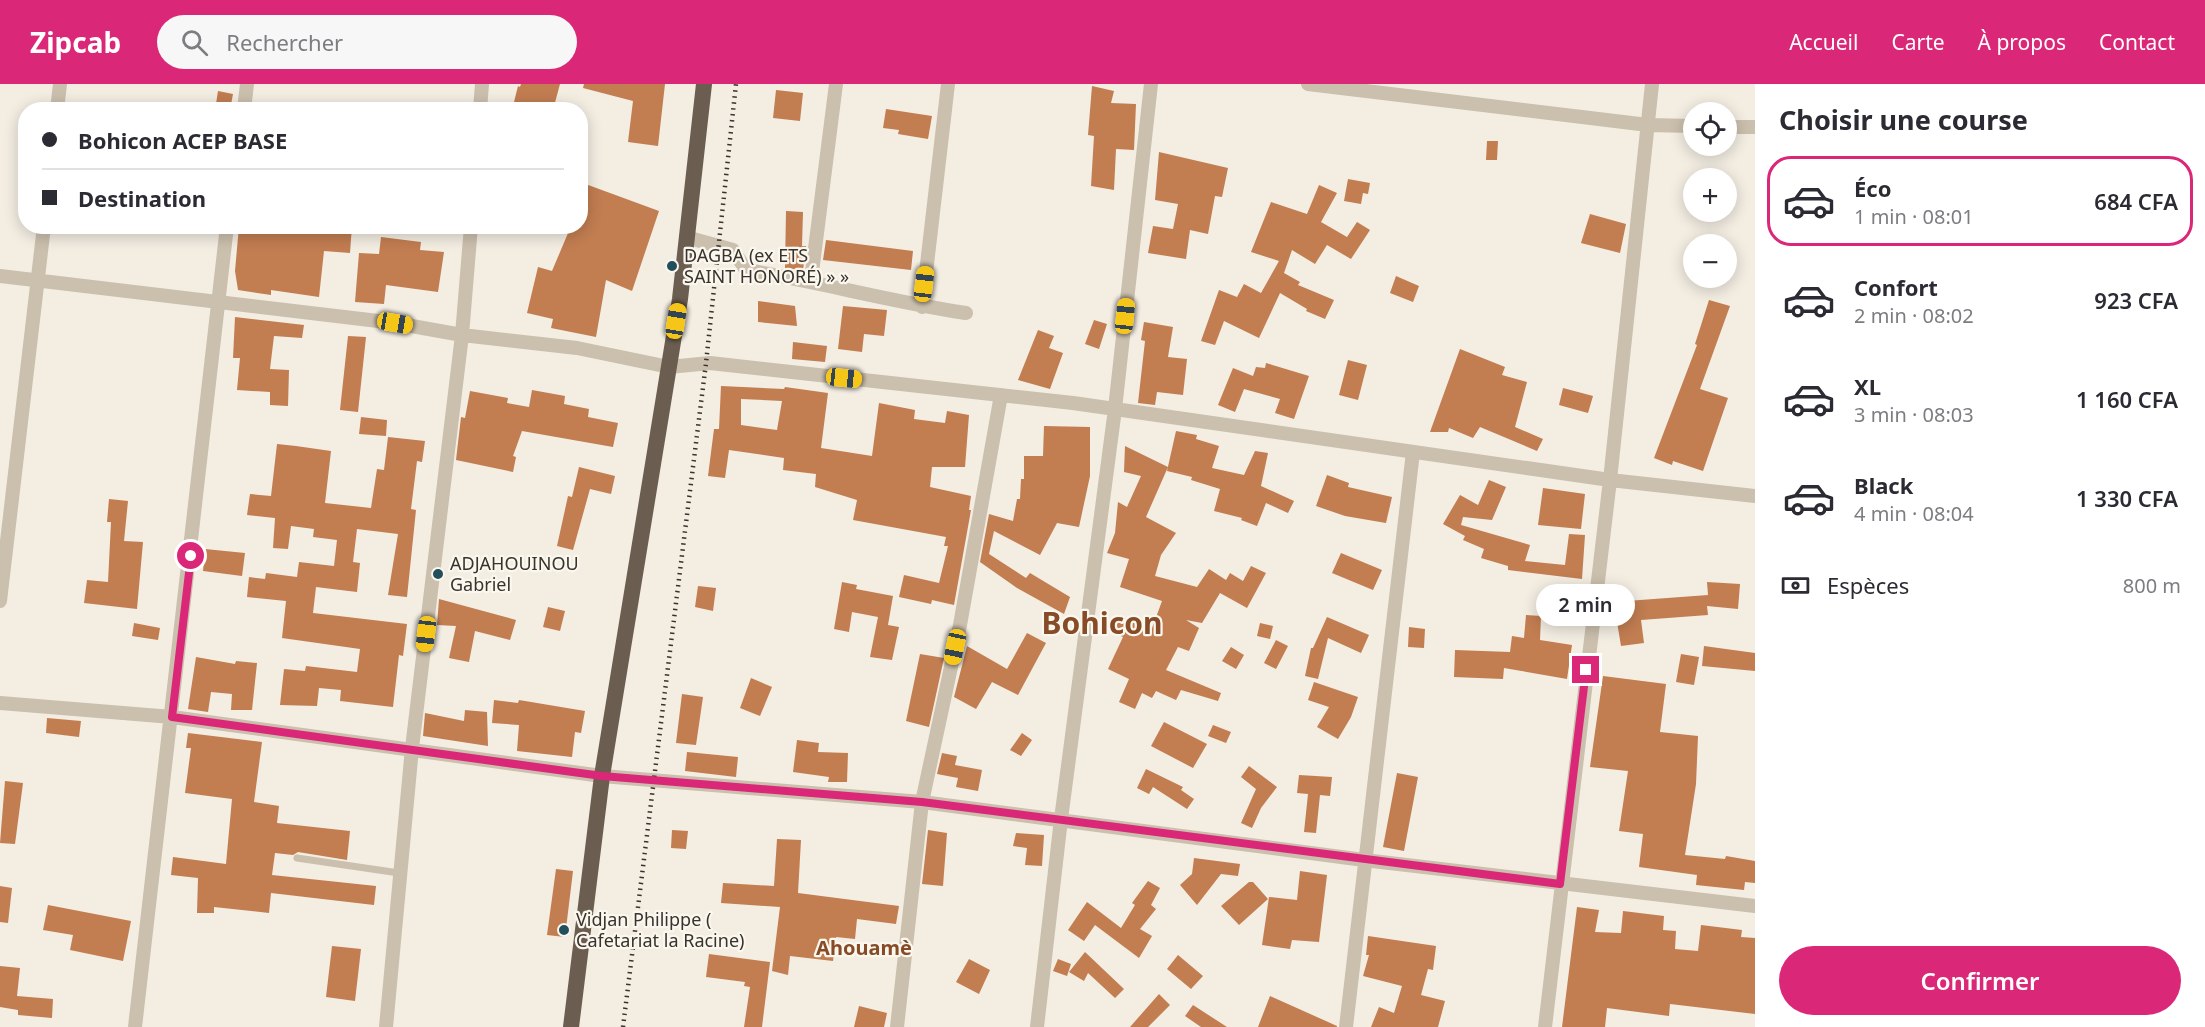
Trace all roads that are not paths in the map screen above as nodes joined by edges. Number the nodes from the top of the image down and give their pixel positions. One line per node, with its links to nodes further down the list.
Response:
1 (60, 84): 10 (street)
2 (248, 84): 11 (street)
3 (482, 84): 12 (street)
4 (704, 84): 20 (highway)
5 (836, 84): 22 (street)
6 (948, 84): 25 (street)
7 (1151, 84): 30 (street)
8 (1308, 84): 13 (street)
9 (1652, 84): 13 (street)
10 (58, 102)
11 (245, 102)
12 (481, 102)
13 (1648, 125): 14 (street); 32 (street)
14 (1683, 126)
15 (1737, 127): 16 (street)
16 (1755, 127)
17 (43, 234): 23 (street)
18 (227, 234): 24 (street)
19 (470, 234): 27 (street)
20 (686, 237): 22 (street); 28 (highway)
21 (0, 276): 23 (street)
22 (811, 280): 25 (street)
23 (38, 282): 24 (street); 34 (street)
24 (220, 302): 27 (street); 36 (street)
25 (922, 307): 26 (street)
26 (966, 313)
27 (462, 335): 28 (street); 37 (street)
28 (669, 367): 29 (street); 38 (highway)
29 (1001, 394): 30 (street); 39 (street)
30 (1114, 409): 31 (street); 40 (street)
31 (1413, 452): 32 (street); 42 (street)
32 (1610, 480): 33 (street); 44 (street)
33 (1755, 496)
34 (0, 601)
35 (0, 703): 36 (street)
36 (172, 717): 37 (street); 46 (street)
37 (412, 748): 38 (street); 43 (street)
38 (602, 776): 39 (street); 48 (highway)
39 (922, 802): 40 (street); 49 (street)
40 (1061, 819): 42 (street); 50 (street)
41 (297, 858): 43 (lane)
42 (1364, 860): 44 (street); 51 (street)
43 (399, 873): 47 (street)
44 (1560, 884): 45 (street); 52 (street)
45 (1755, 906)
46 (135, 1027)
47 (386, 1027)
48 (571, 1027)
49 (897, 1027)
50 (1037, 1027)
51 (1346, 1027)
52 (1545, 1027)

